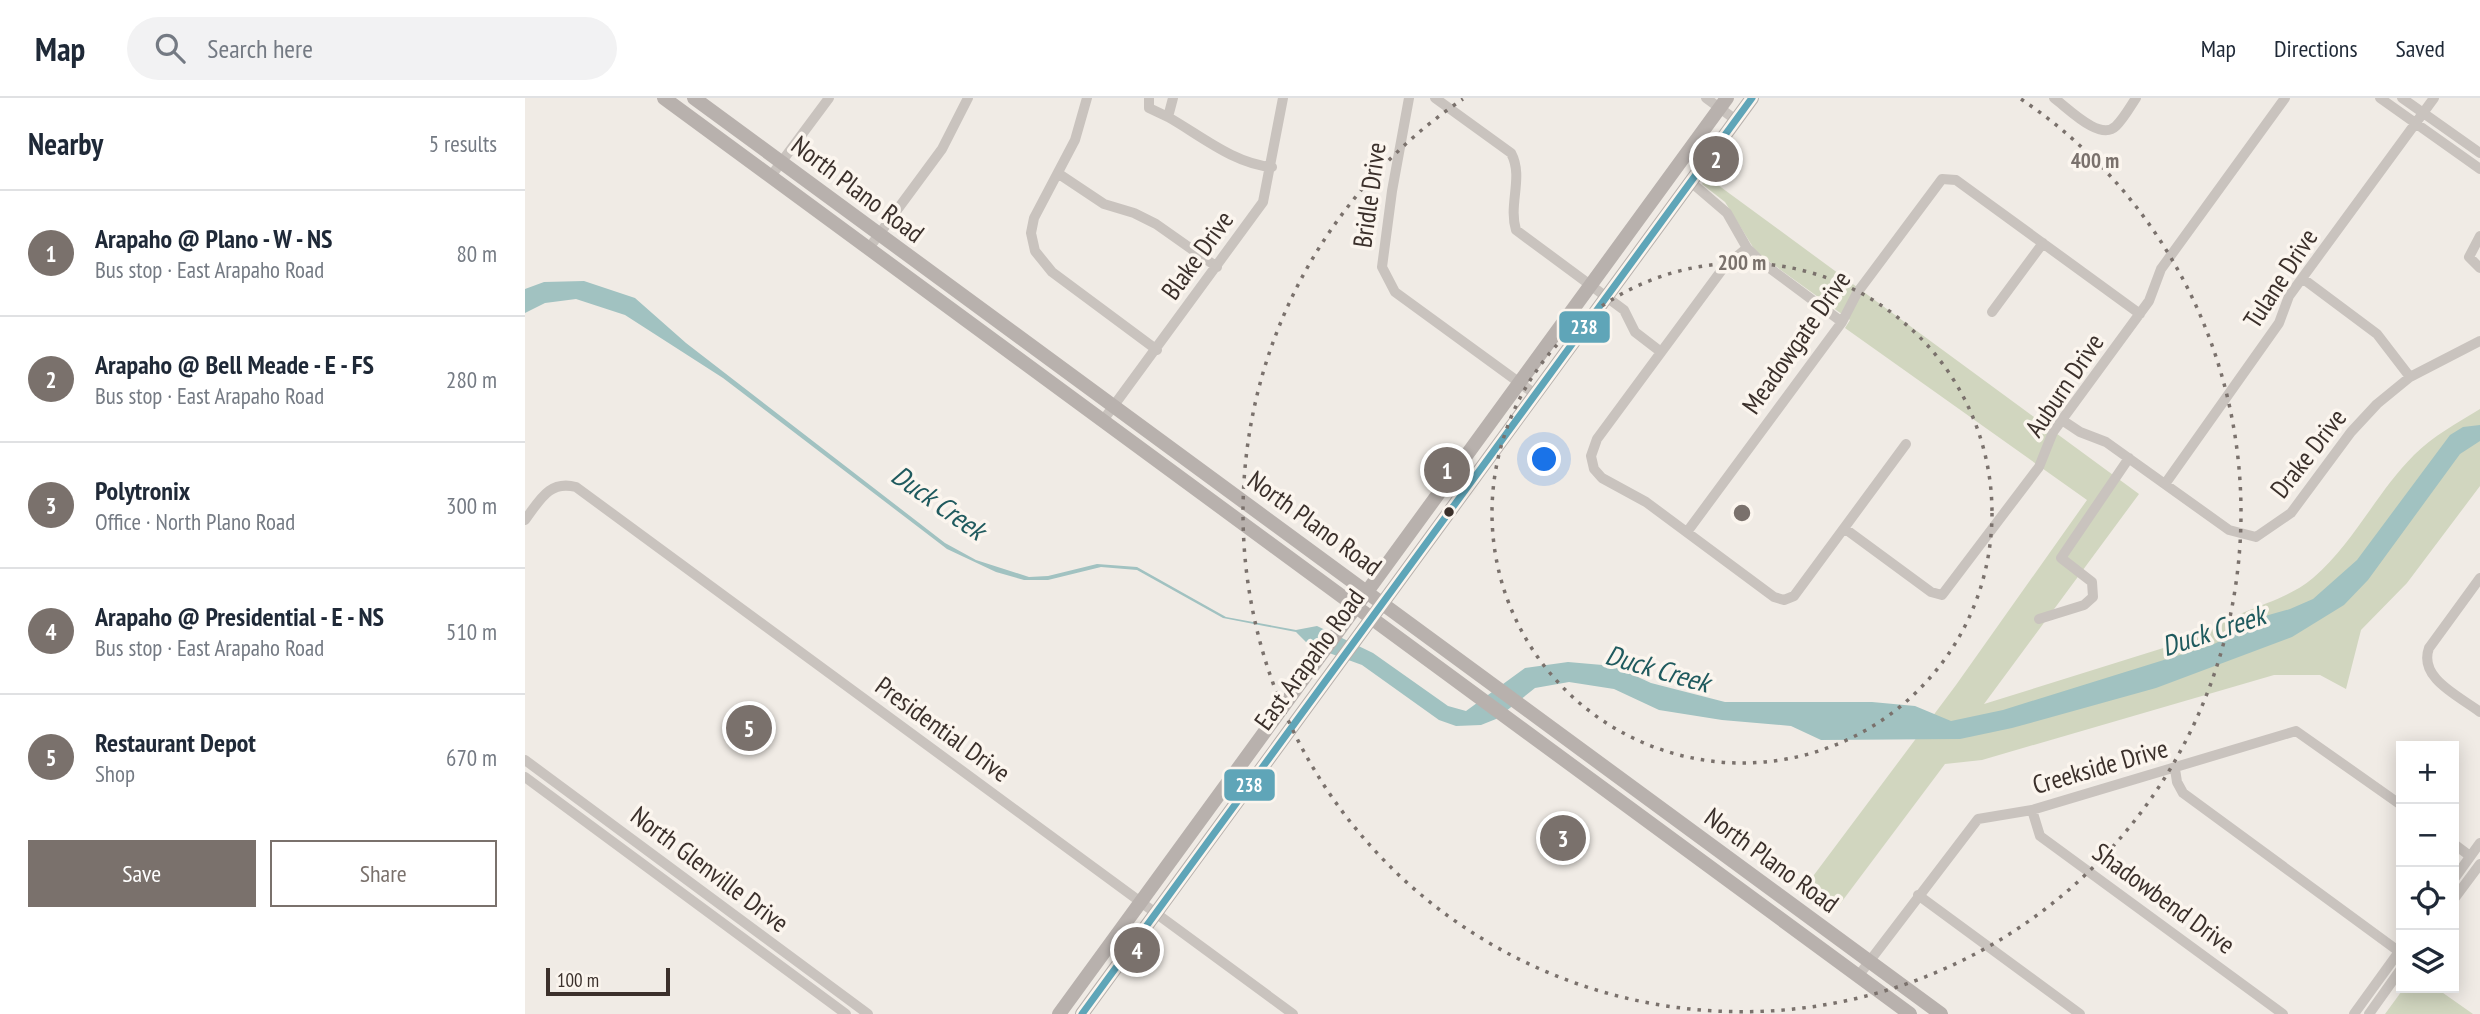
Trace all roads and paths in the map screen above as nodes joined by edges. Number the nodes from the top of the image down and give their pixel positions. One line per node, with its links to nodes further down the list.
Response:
1 (664, 98): 20 (main road, North Plano Road)
2 (694, 98): 26 (main road, North Plano Road)
3 (829, 98): 26 (street)
4 (968, 98): 34 (street)
5 (1087, 98): 29 (street)
6 (1149, 98): 22 (street)
7 (1174, 98): 22 (street)
8 (1283, 98): 27 (street, Blake Drive)
9 (1409, 98): 53 (street, Bridle Drive)
10 (1434, 98): 42 (street)
11 (1706, 98): 19 (street)
12 (1752, 98): 23 (main road, East Arapaho Road)
13 (2054, 98): 14 (street)
14 (2136, 98)
15 (2285, 98): 46 (street, Auburn Drive)
16 (2380, 98): 24 (street)
17 (2402, 98): 21 (street)
18 (2434, 98): 21 (street, Tulane Drive)
19 (1723, 103): 23 (street); 33 (main road, East Arapaho Road)
20 (684, 104): 30 (main road, North Plano Road)
21 (2423, 113): 24 (street, Tulane Drive); 25 (street)
22 (1168, 117): 27 (street)
23 (1736, 120): 31 (main road, East Arapaho Road)
24 (2416, 123): 28 (street); 41 (street, Tulane Drive)
25 (2480, 153)
26 (782, 162): 30 (street); 34 (main road, North Plano Road)
27 (1272, 167): 39 (street, Blake Drive)
28 (2480, 169)
29 (1059, 174): 39 (street); 50 (street)
30 (771, 176): 37 (main road, North Plano Road)
31 (1692, 183): 32 (main road, East Arapaho Road); 38 (street)
32 (1664, 220): 33 (main road); 43 (main road, East Arapaho Road)
33 (1637, 223): 42 (main road, East Arapaho Road)
34 (880, 234): 37 (street); 44 (main road, North Plano Road)
35 (2480, 236): 40 (street)
36 (2043, 243): 45 (street); 46 (street); 47 (street, Meadowgate Drive)
37 (869, 248): 48 (main road, North Plano Road)
38 (1747, 248): 47 (street); 51 (street)
39 (1217, 267): 50 (street, Blake Drive)
40 (2480, 268)
41 (2302, 278): 52 (street); 59 (street, Tulane Drive)
42 (1591, 286): 43 (street); 53 (main road, East Arapaho Road)
43 (1606, 297): 51 (street); 54 (main road, East Arapaho Road)
44 (983, 312): 48 (main road); 55 (main road, North Plano Road)
45 (1992, 312)
46 (2140, 314): 56 (street, Auburn Drive)
47 (1842, 322): 62 (street, Meadowgate Drive)
48 (974, 325): 55 (main road, North Plano Road)
49 (2480, 341): 52 (street, Drake Drive)
50 (1157, 350): 55 (street, Blake Drive)
51 (1661, 352): 62 (street)
52 (2410, 377): 59 (street, Drake Drive)
53 (1519, 383): 54 (street, Bridle Drive); 64 (main road, East Arapaho Road)
54 (1535, 394): 65 (main road, East Arapaho Road)
55 (1108, 413): 64 (main road, North Plano Road); 66 (main road, North Plano Road)
56 (2062, 420): 58 (street, Drake Drive); 61 (street, Auburn Drive)
57 (1906, 444): 61 (street)
58 (2129, 458): 59 (street, Drake Drive); 68 (street)
59 (2165, 484)
60 (525, 520): 85 (street, Presidential Drive)
61 (1844, 528): 62 (street)
62 (1687, 532)
63 (2480, 579): 69 (street)
64 (1366, 590): 65 (main road, North Plano Road); 66 (main road, East Arapaho Road)
65 (1381, 601): 67 (main road, East Arapaho Road); 84 (main road, North Plano Road)
66 (1355, 606): 67 (main road, North Plano Road); 85 (main road, East Arapaho Road)
67 (1371, 617): 86 (main road, East Arapaho Road); 87 (main road, North Plano Road)
68 (2039, 619)
69 (2480, 712)
70 (526, 762): 78 (street, North Glenville Drive)
71 (2175, 769): 73 (street, Creekside Drive); 74 (street, Creekside Drive); 92 (street)
72 (525, 777): 81 (street, North Glenville Drive)
73 (2400, 804)
74 (2032, 810): 83 (street, Creekside Drive); 105 (street, Shadowbend Drive)
75 (2480, 843): 77 (street)
76 (2459, 848): 77 (street)
77 (2470, 856): 80 (street)
78 (660, 860): 81 (street); 88 (street, North Glenville Drive)
79 (2480, 864): 82 (street)
80 (2459, 871)
81 (652, 872): 89 (street, North Glenville Drive)
82 (2459, 892)
83 (1918, 895): 94 (street, Creekside Drive); 104 (street)
84 (1788, 901): 87 (main road); 94 (main road, North Plano Road)
85 (1140, 902): 86 (street, Presidential Drive); 97 (main road, East Arapaho Road)
86 (1156, 913): 101 (main road, East Arapaho Road); 102 (street, Presidential Drive)
87 (1778, 916): 95 (main road, North Plano Road)
88 (743, 922): 89 (street); 90 (street, North Glenville Drive)
89 (735, 933): 91 (street, North Glenville Drive)
90 (759, 934): 91 (street); 100 (street, North Glenville Drive)
91 (751, 944): 99 (street, North Glenville Drive)
92 (2396, 947)
93 (2396, 958): 106 (street)
94 (1870, 960): 95 (street, Creekside Drive); 98 (main road, North Plano Road)
95 (1859, 975): 103 (main road, North Plano Road)
96 (2396, 977): 107 (street)
97 (1064, 1010)
98 (1933, 1012)
99 (846, 1014)
100 (868, 1014)
101 (1082, 1014)
102 (1293, 1014)
103 (1910, 1014)
104 (2080, 1014)
105 (2283, 1014)
106 (2354, 1014)
107 (2369, 1014)

